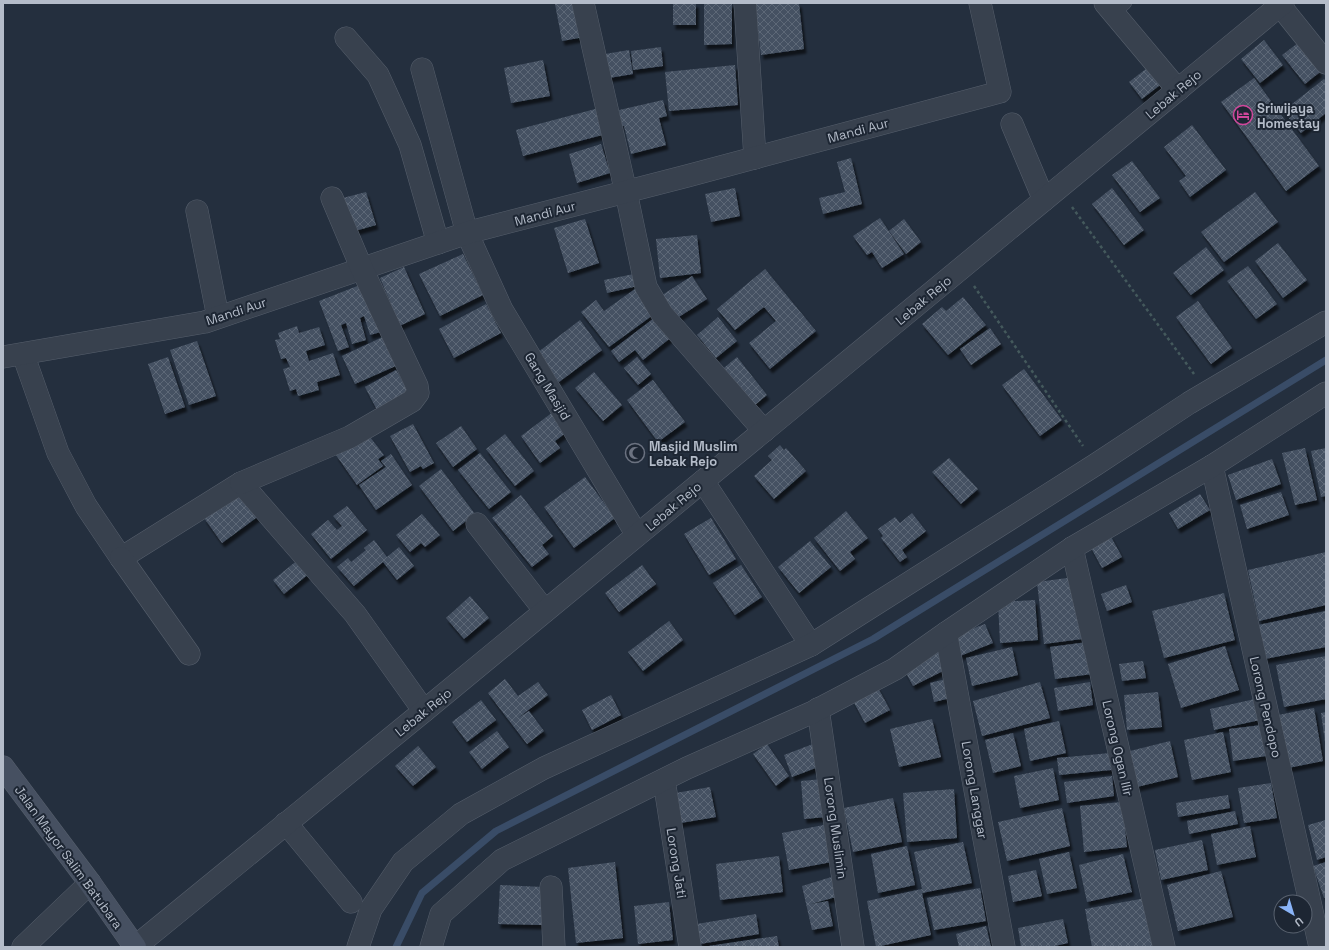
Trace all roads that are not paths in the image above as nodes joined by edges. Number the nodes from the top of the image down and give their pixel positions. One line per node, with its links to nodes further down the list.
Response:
1 (583, 3): 12 (street)
2 (745, 3): 11 (street)
3 (980, 3): 11 (street, Mandi Aur)
4 (1281, 4): 7 (street); 9 (street, Lebak Rejo)
5 (1116, 5): 9 (street)
6 (346, 38): 17 (street)
7 (1326, 63)
8 (422, 69): 16 (street, Gang Masjid)
9 (1178, 90): 13 (street, Lebak Rejo)
10 (1012, 124): 13 (street)
11 (755, 158): 12 (street, Mandi Aur)
12 (626, 192): 16 (street, Mandi Aur); 23 (street)
13 (1051, 194): 23 (street, Lebak Rejo)
14 (332, 198): 18 (street)
15 (197, 211): 19 (street)
16 (467, 233): 17 (street, Mandi Aur); 28 (street, Gang Masjid)
17 (438, 243): 18 (street, Mandi Aur)
18 (362, 269): 19 (street, Mandi Aur); 26 (street)
19 (218, 317): 21 (street, Mandi Aur)
20 (1326, 322): 33 (street)
21 (13, 355): 30 (street)
22 (1326, 393): 24 (street)
23 (764, 431): 25 (street, Lebak Rejo)
24 (1212, 466): 29 (street); 52 (street, Lorong Pendopo)
25 (703, 481): 28 (street, Lebak Rejo); 33 (street)
26 (241, 483): 30 (street); 36 (street)
27 (477, 524): 31 (street)
28 (637, 535): 31 (street, Lebak Rejo)
29 (1072, 548): 32 (street); 51 (street, Lorong Ogan Ilir)
30 (121, 558): 34 (street)
31 (545, 611): 36 (street, Lebak Rejo)
32 (946, 633): 35 (street); 50 (street, Lorong Langgar)
33 (811, 645): 45 (street)
34 (189, 654)
35 (818, 709): 38 (street); 49 (street, Lorong Muslimin)
36 (424, 711): 39 (street, Lebak Rejo)
37 (3, 768): 40 (street, Jalan Mayor Salim Batubara)
38 (664, 780): 46 (street); 48 (street, Lorong Jati)
39 (286, 823): 42 (street); 44 (street, Lebak Rejo)
40 (90, 883): 43 (street); 44 (street, Jalan Mayor Salim Batubara)
41 (551, 887): 47 (street)
42 (351, 902)
43 (23, 947)
44 (135, 947)
45 (358, 947)
46 (431, 947)
47 (554, 947)
48 (690, 947)
49 (854, 947)
50 (1004, 947)
51 (1164, 947)
52 (1320, 947)

